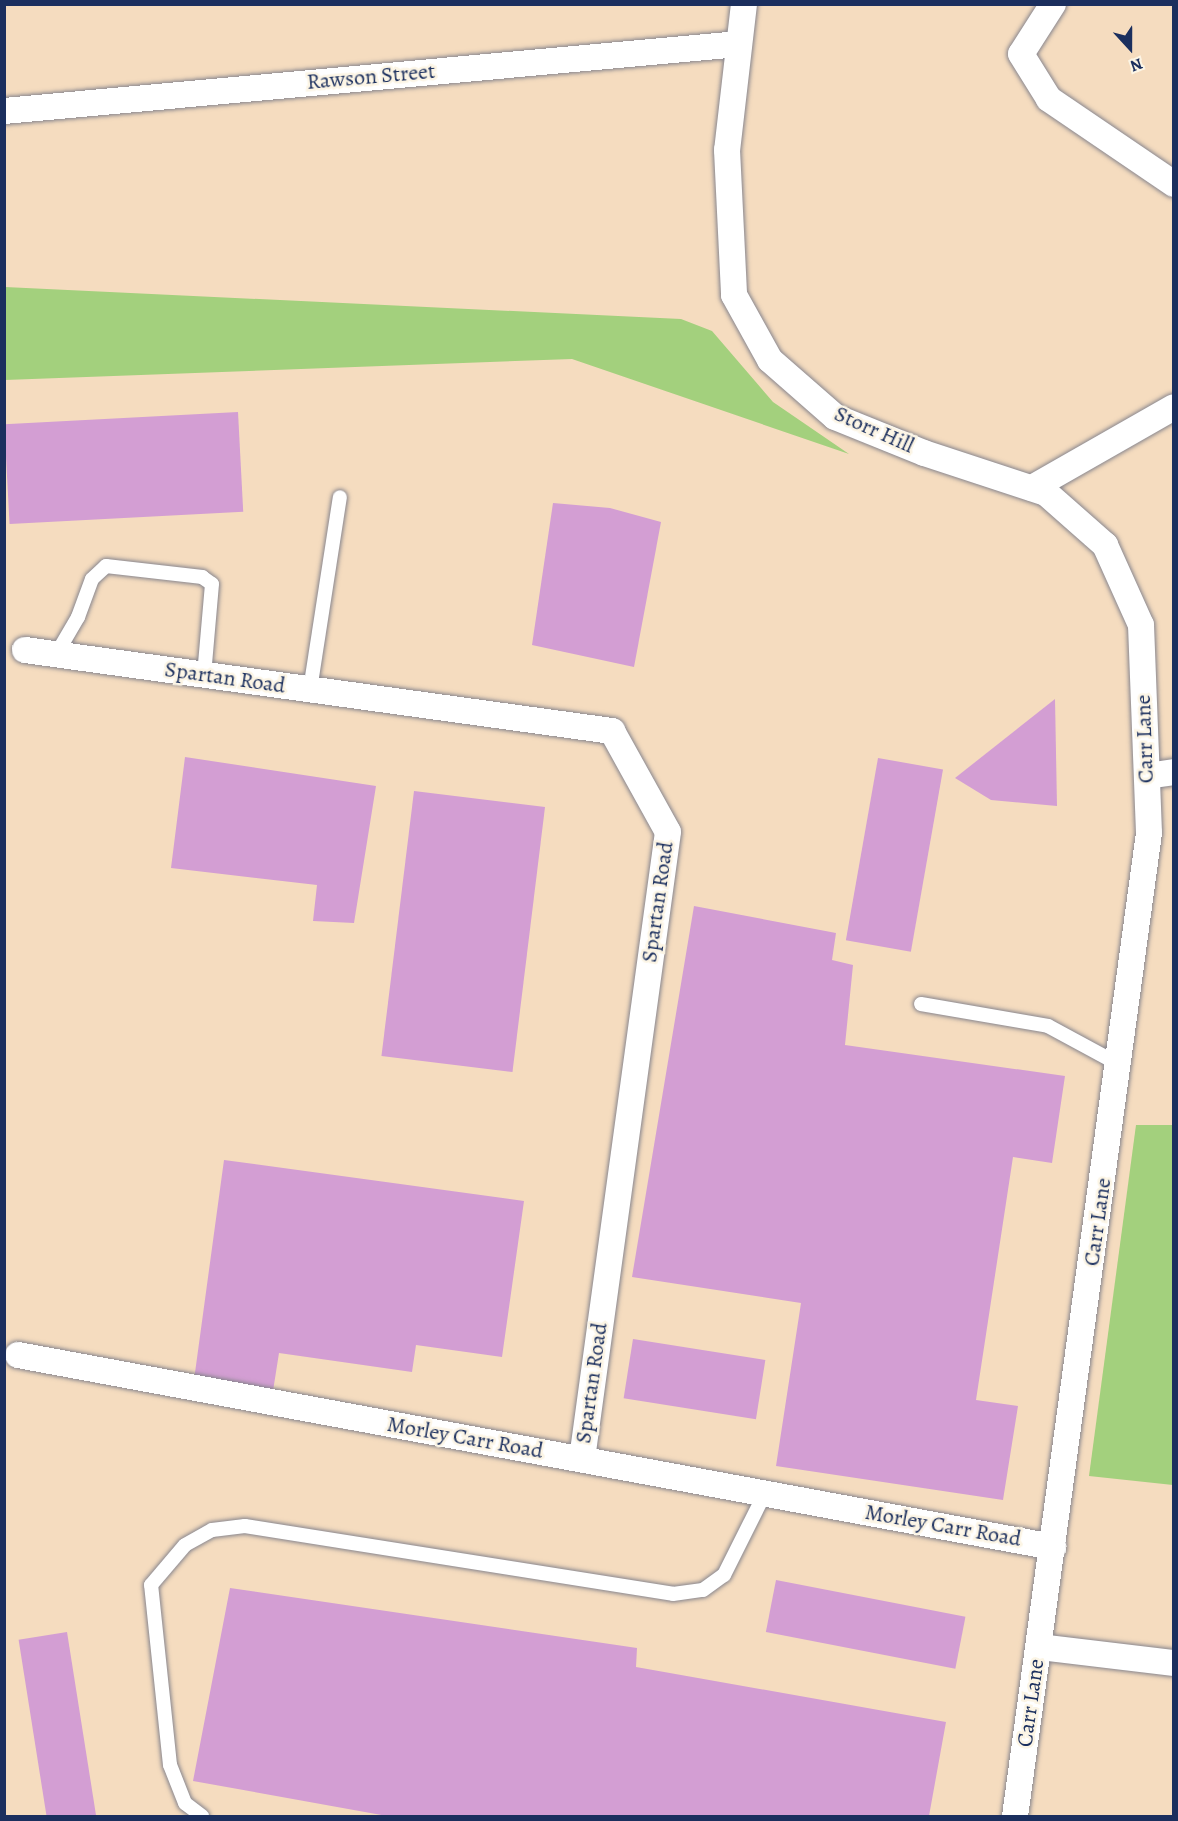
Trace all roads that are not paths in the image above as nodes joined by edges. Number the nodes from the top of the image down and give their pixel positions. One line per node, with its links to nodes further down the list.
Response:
1 (744, 4): 3 (street, Storr Hill)
2 (1053, 4): 5 (street)
3 (738, 44): 4 (street, Rawson Street); 7 (street, Storr Hill)
4 (4, 111)
5 (1173, 184)
6 (1173, 407): 7 (street)
7 (1032, 488): 9 (street, Storr Hill)
8 (340, 497): 13 (lane)
9 (1141, 624): 15 (street, Carr Lane)
10 (25, 650): 11 (street, Spartan Road)
11 (57, 652): 12 (street, Spartan Road); 12 (lane)
12 (204, 675): 13 (street, Spartan Road)
13 (310, 690): 19 (street, Spartan Road)
14 (1173, 772): 15 (street)
15 (1147, 776): 17 (street, Carr Lane)
16 (921, 1004): 17 (lane)
17 (1120, 1065): 21 (street, Carr Lane)
18 (11, 1350): 19 (street, Morley Carr Road)
19 (582, 1459): 20 (street, Morley Carr Road)
20 (765, 1493): 21 (street, Morley Carr Road); 24 (lane)
21 (1053, 1547): 22 (street, Carr Lane)
22 (1039, 1647): 23 (street); 25 (street, Carr Lane)
23 (1173, 1663)
24 (202, 1816)
25 (1015, 1816)

